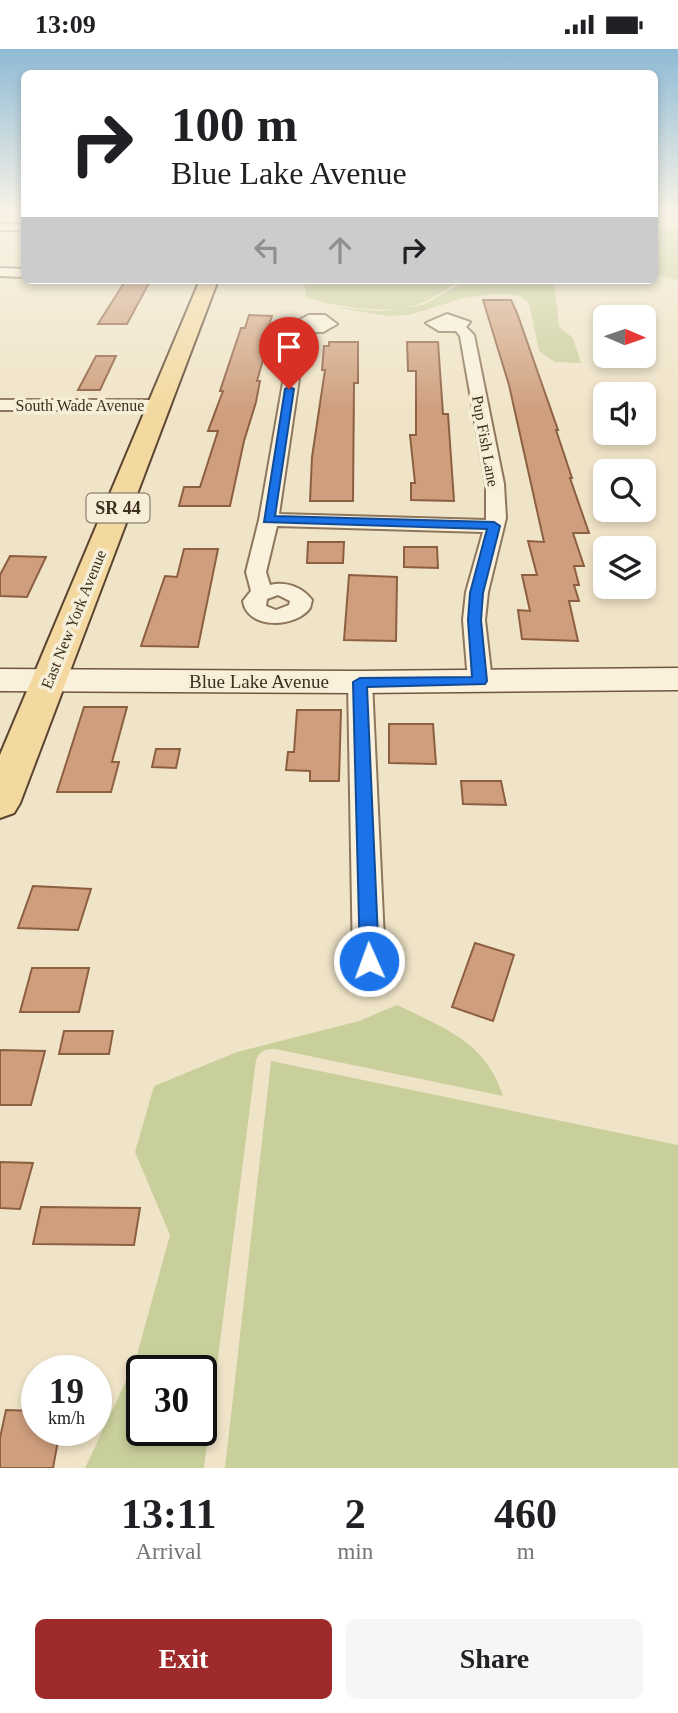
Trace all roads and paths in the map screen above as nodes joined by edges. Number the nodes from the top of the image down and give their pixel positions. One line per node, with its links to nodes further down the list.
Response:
1 (207, 284): 5 (main road, East New York Avenue / SR 44)
2 (459, 327): 7 (street, Pup Fish Lane)
3 (307, 328): 6 (street)
4 (0, 405): 5 (street, South Wade Avenue)
5 (159, 405): 11 (main road, East New York Avenue / SR 44)
6 (269, 520): 7 (street); 8 (street)
7 (494, 526): 12 (street, Pup Fish Lane)
8 (262, 593)
9 (678, 679): 12 (main road, Blue Lake Avenue)
10 (0, 680): 11 (main road, Blue Lake Avenue)
11 (49, 680): 13 (main road, Blue Lake Avenue); 14 (main road, East New York Avenue / SR 44)
12 (480, 681): 13 (main road, Blue Lake Avenue)
13 (360, 682): 15 (street)
14 (0, 803)
15 (369, 961)

